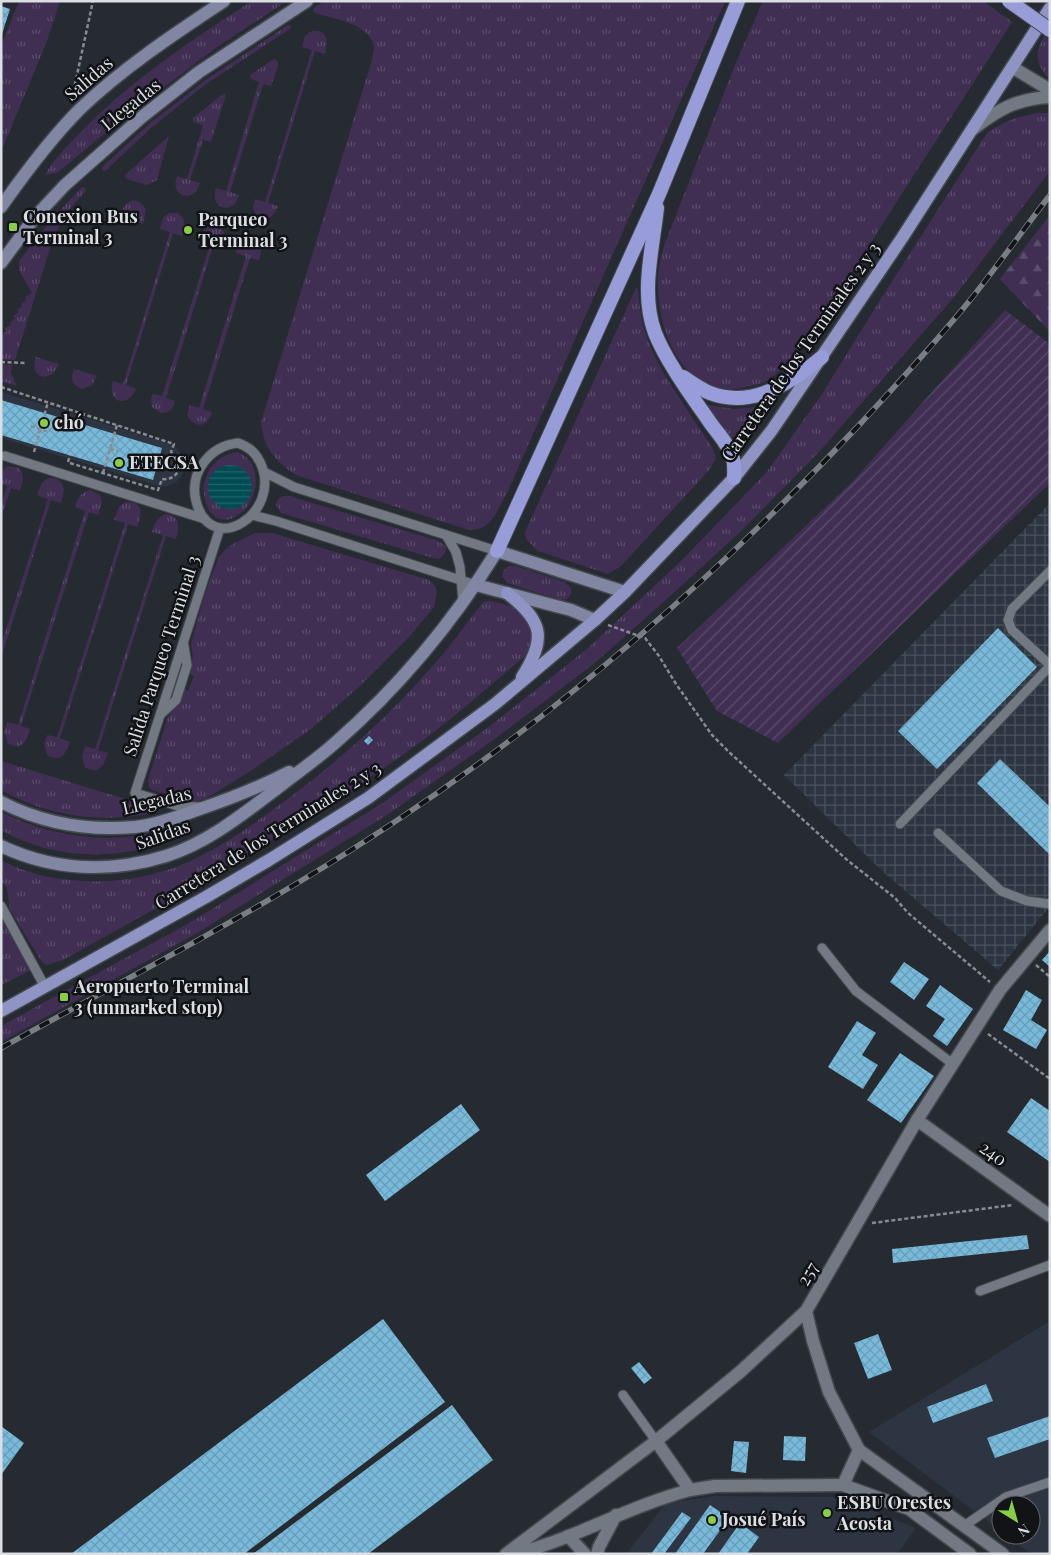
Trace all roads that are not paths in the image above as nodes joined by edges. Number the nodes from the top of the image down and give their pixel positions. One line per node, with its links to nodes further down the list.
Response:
1 (307, 1): 15 (main road, Llegadas)
2 (738, 1): 7 (highway)
3 (743, 1): 7 (highway)
4 (1009, 1): 8 (highway, bridge)
5 (220, 4): 14 (main road, Salidas)
6 (1050, 8): 9 (main road, Carretera de los Terminales 2 y 3)
7 (733, 17): 13 (highway)
8 (1050, 30)
9 (1012, 67): 10 (street); 12 (main road, Carretera de los Terminales 2 y 3)
10 (1050, 90)
11 (1050, 97): 12 (street)
12 (971, 131): 16 (main road, Carretera de los Terminales 2 y 3)
13 (658, 194): 17 (highway); 25 (highway)
14 (1, 207)
15 (1, 263)
16 (822, 357): 17 (highway); 20 (main road, Carretera de los Terminales 2 y 3)
17 (679, 374): 20 (highway)
18 (5, 456): 22 (lane)
19 (264, 472): 21 (lane); 22 (lane); 24 (lane)
20 (734, 478): 30 (main road, Carretera de los Terminales 2 y 3)
21 (252, 515): 23 (lane); 27 (lane)
22 (206, 519): 23 (lane)
23 (220, 528): 37 (lane, Salida Parqueo Terminal 3)
24 (446, 534): 25 (lane); 27 (lane)
25 (497, 551): 28 (main road); 30 (main road)
26 (1050, 571): 33 (lane)
27 (461, 580): 28 (lane); 31 (lane)
28 (476, 584): 29 (main road); 31 (main road)
29 (507, 592): 32 (main road); 34 (main road)
30 (625, 592): 32 (main road, Carretera de los Terminales 2 y 3)
31 (463, 602): 35 (main road)
32 (595, 620): 34 (main road, Carretera de los Terminales 2 y 3)
33 (1050, 666): 38 (lane)
34 (516, 686): 45 (main road, Carretera de los Terminales 2 y 3)
35 (314, 760): 37 (main road, Llegadas); 40 (main road, Salidas)
36 (1, 802): 37 (main road, Llegadas)
37 (207, 807)
38 (900, 824)
39 (938, 832): 41 (lane)
40 (1, 846)
41 (1050, 904)
42 (1, 906): 45 (lane)
43 (1050, 930): 47 (street, 257)
44 (822, 948): 47 (lane)
45 (45, 987): 46 (main road, Carretera de los Terminales 2 y 3)
46 (1, 1011)
47 (953, 1064): 48 (street, 257)
48 (916, 1120): 49 (street, 240); 52 (street, 257)
49 (1050, 1216)
50 (1050, 1266): 51 (lane)
51 (980, 1291)
52 (806, 1312): 54 (street, 257); 55 (street)
53 (623, 1394): 54 (lane)
54 (656, 1442): 58 (street); 62 (street, 257)
55 (859, 1450): 57 (street); 60 (street)
56 (1050, 1482): 60 (lane)
57 (842, 1485): 58 (street); 66 (street)
58 (690, 1490): 59 (street)
59 (616, 1515): 61 (street); 65 (street)
60 (964, 1526): 67 (street)
61 (568, 1536): 63 (street); 64 (street)
62 (506, 1554)
63 (518, 1554)
64 (585, 1554)
65 (597, 1554)
66 (970, 1554)
67 (1003, 1554)

